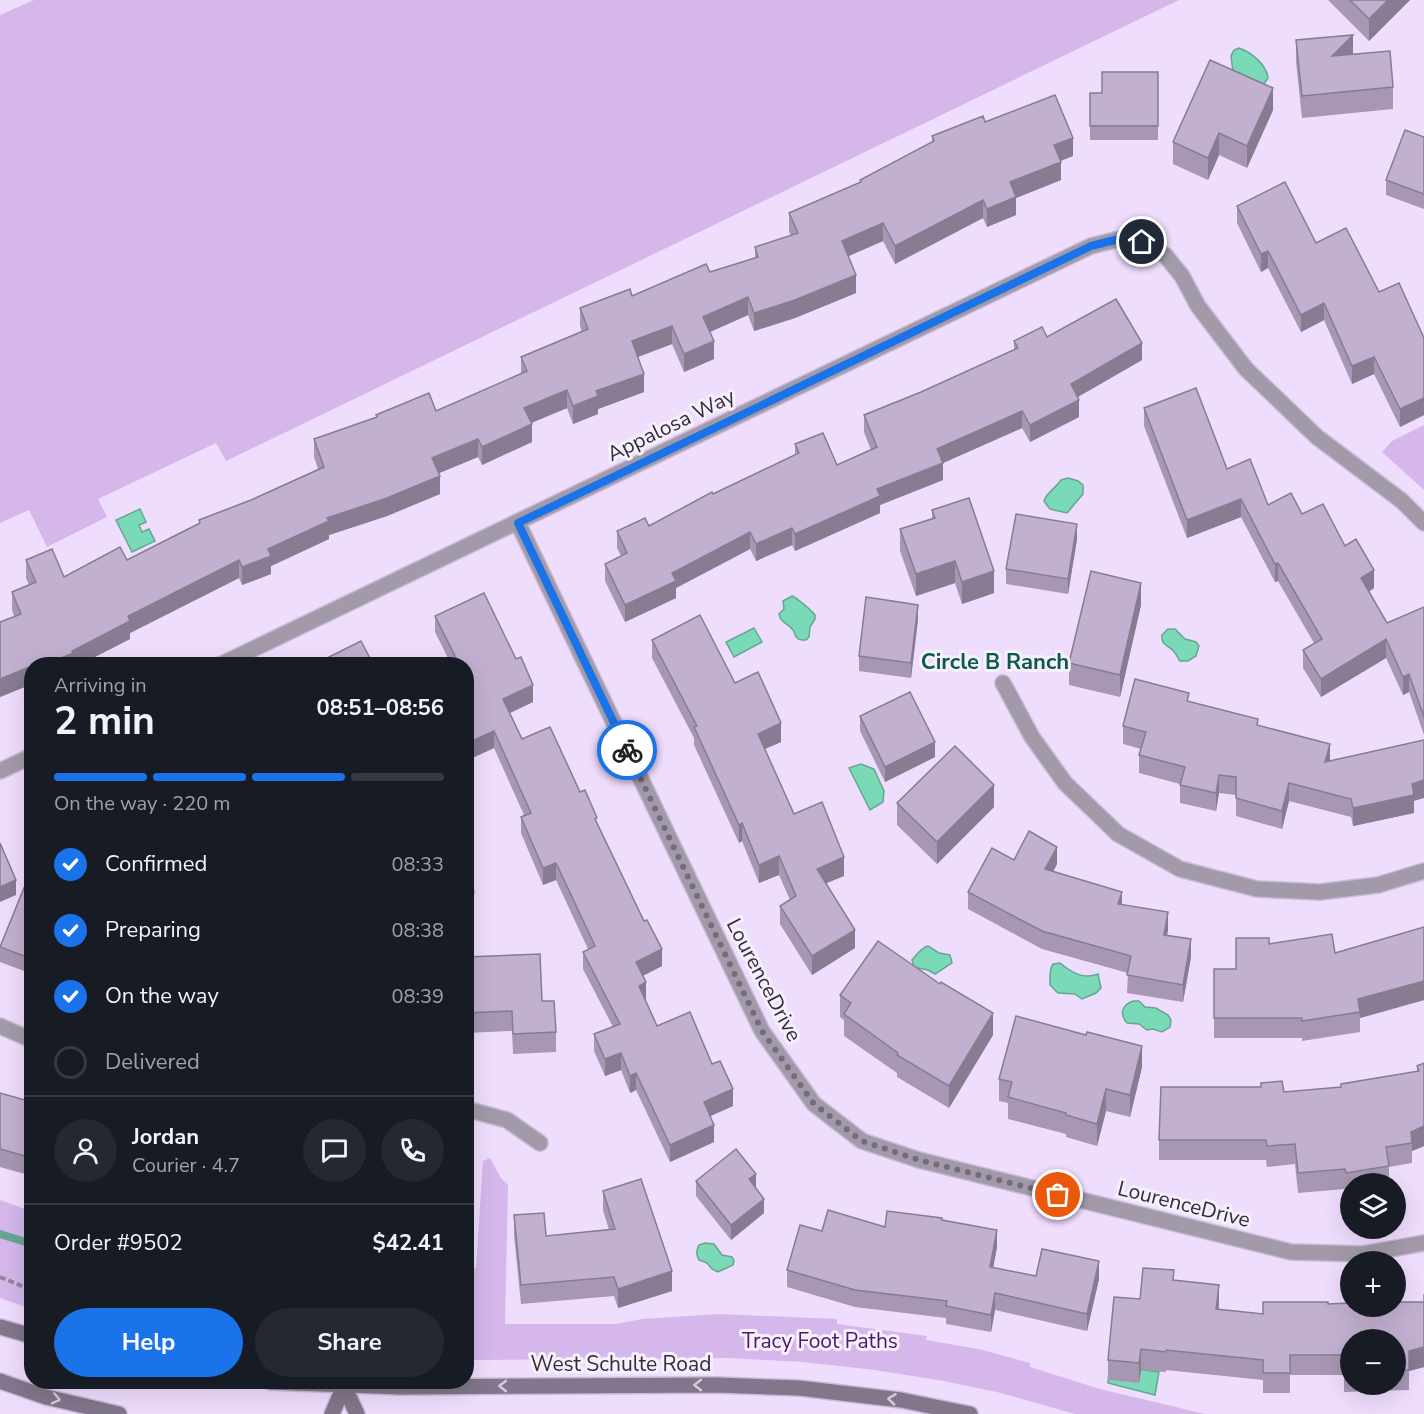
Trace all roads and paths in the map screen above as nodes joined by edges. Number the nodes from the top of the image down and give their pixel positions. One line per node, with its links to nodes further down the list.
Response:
1 (518, 523): 2 (street, Appalosa Way); 3 (street, Appalosa Way); 12 (street, LourenceDrive)
2 (1424, 523)
3 (237, 657)
4 (1003, 683): 7 (street)
5 (24, 760): 6 (street)
6 (0, 771)
7 (1424, 871)
8 (0, 1026): 9 (street)
9 (24, 1036)
10 (474, 1111): 11 (street)
11 (540, 1143)
12 (1424, 1243)
13 (0, 1277): 14 (path)
14 (24, 1287)
15 (0, 1327): 16 (main road)
16 (24, 1334)
17 (0, 1381): 21 (main road, one-way to 21)
18 (474, 1386): 24 (main road, West Schulte Road, one-way to 18)
19 (343, 1389): 22 (main road)
20 (345, 1389): 23 (main road)
21 (119, 1414)
22 (332, 1414)
23 (357, 1414)
24 (970, 1414)

